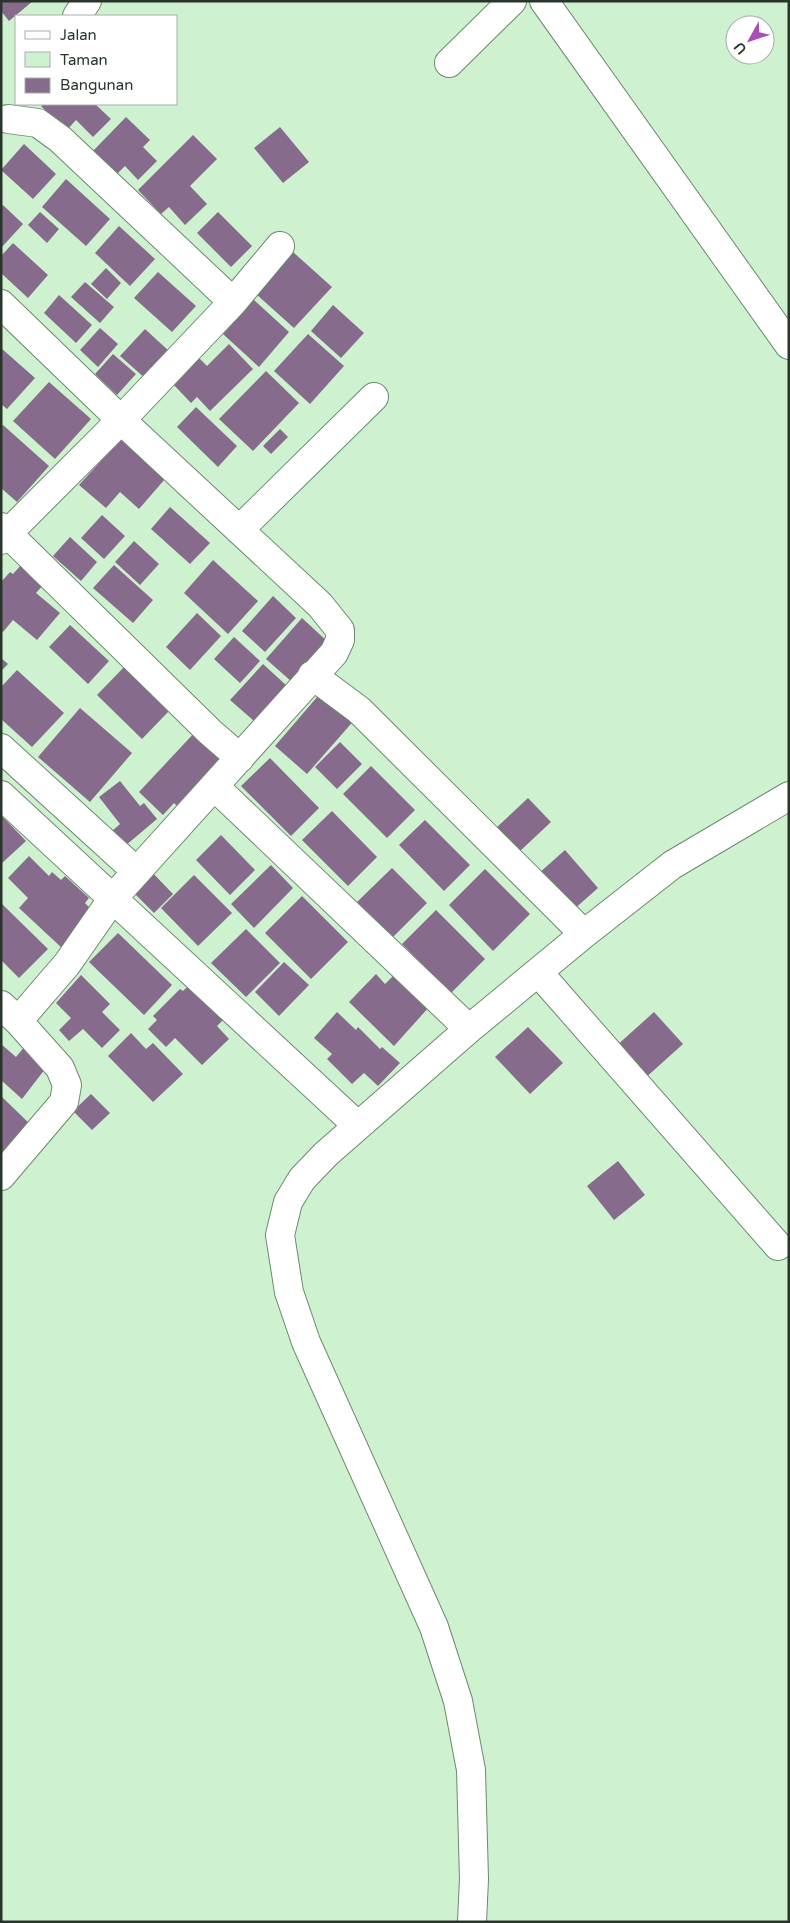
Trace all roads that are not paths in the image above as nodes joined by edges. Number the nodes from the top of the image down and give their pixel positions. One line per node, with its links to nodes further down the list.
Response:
1 (87, 1): 4 (street)
2 (512, 1): 5 (street)
3 (544, 1): 10 (street)
4 (78, 15)
5 (449, 63)
6 (9, 116): 8 (street)
7 (280, 246): 8 (street)
8 (232, 302): 12 (street)
9 (1, 304): 12 (street)
10 (789, 344)
11 (374, 397): 13 (street)
12 (121, 420): 13 (street); 14 (street)
13 (239, 530): 15 (street)
14 (4, 533): 17 (street)
15 (312, 675): 17 (street); 23 (street)
16 (1, 748): 21 (street)
17 (240, 758): 18 (street)
18 (214, 786): 21 (street); 26 (street)
19 (1, 795): 22 (street)
20 (789, 796): 23 (street)
21 (136, 871): 22 (street)
22 (113, 898): 25 (street); 27 (street)
23 (584, 934): 24 (street)
24 (538, 972): 26 (street); 29 (street)
25 (10, 1013): 28 (street)
26 (469, 1029): 27 (street)
27 (358, 1126): 30 (street)
28 (1, 1176)
29 (778, 1246)
30 (472, 1922)

